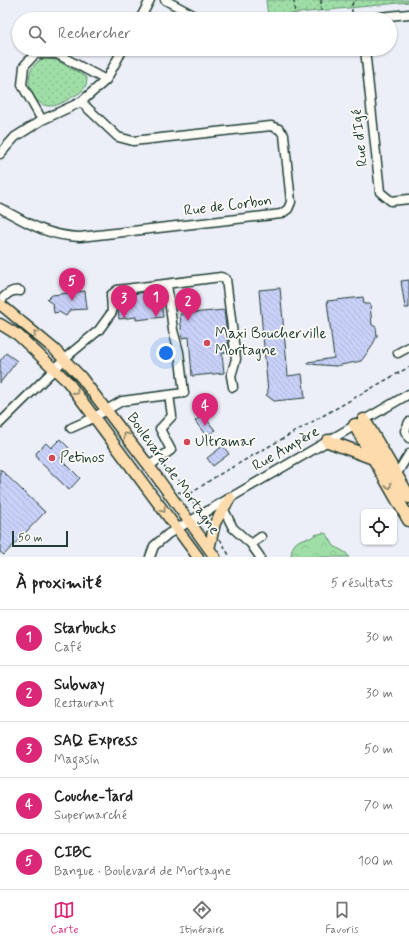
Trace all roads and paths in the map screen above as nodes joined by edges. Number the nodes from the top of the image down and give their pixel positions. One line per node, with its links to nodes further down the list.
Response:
1 (150, 0): 6 (street)
2 (165, 0): 7 (street)
3 (294, 0): 8 (path)
4 (321, 0): 9 (path)
5 (356, 0): 10 (path)
6 (144, 12)
7 (188, 12)
8 (295, 12)
9 (321, 12)
10 (353, 12)
11 (409, 14): 12 (street)
12 (397, 15)
13 (33, 56): 19 (street)
14 (61, 56): 17 (street)
15 (119, 56): 17 (street)
16 (366, 56): 21 (street, Rue d'Igé)
17 (106, 80): 18 (street)
18 (81, 102): 19 (street); 22 (street, Rue de Corbon)
19 (42, 120): 20 (street)
20 (0, 154)
21 (409, 199)
22 (0, 208)
23 (167, 284): 29 (street); 32 (street); 34 (street)
24 (20, 291): 25 (street)
25 (0, 302): 29 (main road, Boulevard de Mortagne, one-way to 25)
26 (0, 324): 31 (main road, Boulevard de Mortagne)
27 (409, 347): 28 (street)
28 (398, 353)
29 (64, 360): 31 (street); 35 (main road, Boulevard de Mortagne)
30 (409, 367): 49 (path, Rue Ampère)
31 (56, 369): 36 (main road, Boulevard de Mortagne, one-way to 36); 37 (street)
32 (233, 387)
33 (409, 394): 38 (street, Rue Ampère)
34 (169, 395): 35 (street); 45 (street)
35 (107, 410): 36 (street, Boulevard de Mortagne); 45 (main road, Boulevard de Mortagne, one-way to 35)
36 (95, 417): 40 (street); 55 (main road, Boulevard de Mortagne, one-way to 55)
37 (0, 422)
38 (359, 422): 42 (street, Rue Ampère); 44 (highway); 47 (highway)
39 (409, 422): 41 (street)
40 (71, 428)
41 (409, 438)
42 (328, 441): 44 (highway); 52 (street, Rue Ampère)
43 (409, 454): 47 (street)
44 (373, 458): 53 (highway, one-way to 53)
45 (149, 466): 54 (main road, Boulevard de Mortagne)
46 (162, 466): 49 (path, Boulevard de Mortagne)
47 (396, 475): 50 (highway)
48 (178, 492): 49 (path)
49 (190, 494): 51 (path, Boulevard de Mortagne)
50 (409, 497)
51 (191, 500)
52 (225, 503): 54 (street, Rue Ampère); 58 (street); 59 (main road)
53 (409, 520)
54 (189, 522): 55 (street, Rue Ampère); 59 (main road, Boulevard de Mortagne)
55 (176, 529): 60 (street, Rue Ampère); 61 (main road, Boulevard de Mortagne)
56 (217, 537): 62 (path, Boulevard de Mortagne)
57 (261, 537): 58 (street)
58 (251, 544): 63 (street)
59 (212, 553)
60 (150, 557)
61 (198, 557)
62 (230, 557)
63 (260, 557)

